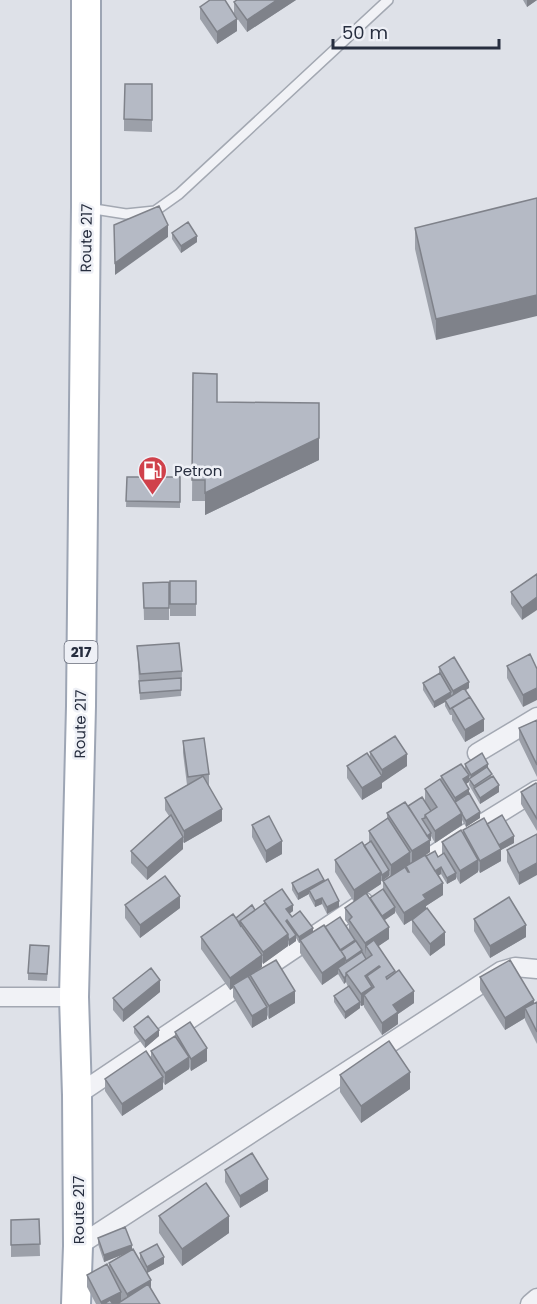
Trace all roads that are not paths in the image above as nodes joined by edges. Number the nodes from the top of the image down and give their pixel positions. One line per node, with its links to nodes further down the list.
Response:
1 (86, 0): 3 (main road, Route 217 / 217)
2 (388, 0): 3 (lane)
3 (86, 207): 10 (main road, Route 217 / 217)
4 (537, 717): 5 (street)
5 (477, 753)
6 (537, 790): 7 (street)
7 (407, 873)
8 (377, 893): 12 (street)
9 (537, 969): 13 (street)
10 (75, 997): 11 (street); 12 (main road, Route 217 / 217)
11 (0, 998)
12 (77, 1095): 13 (main road, Route 217 / 217)
13 (78, 1246): 15 (main road, Route 217 / 217)
14 (537, 1298): 16 (street)
15 (76, 1304)
16 (530, 1304)

